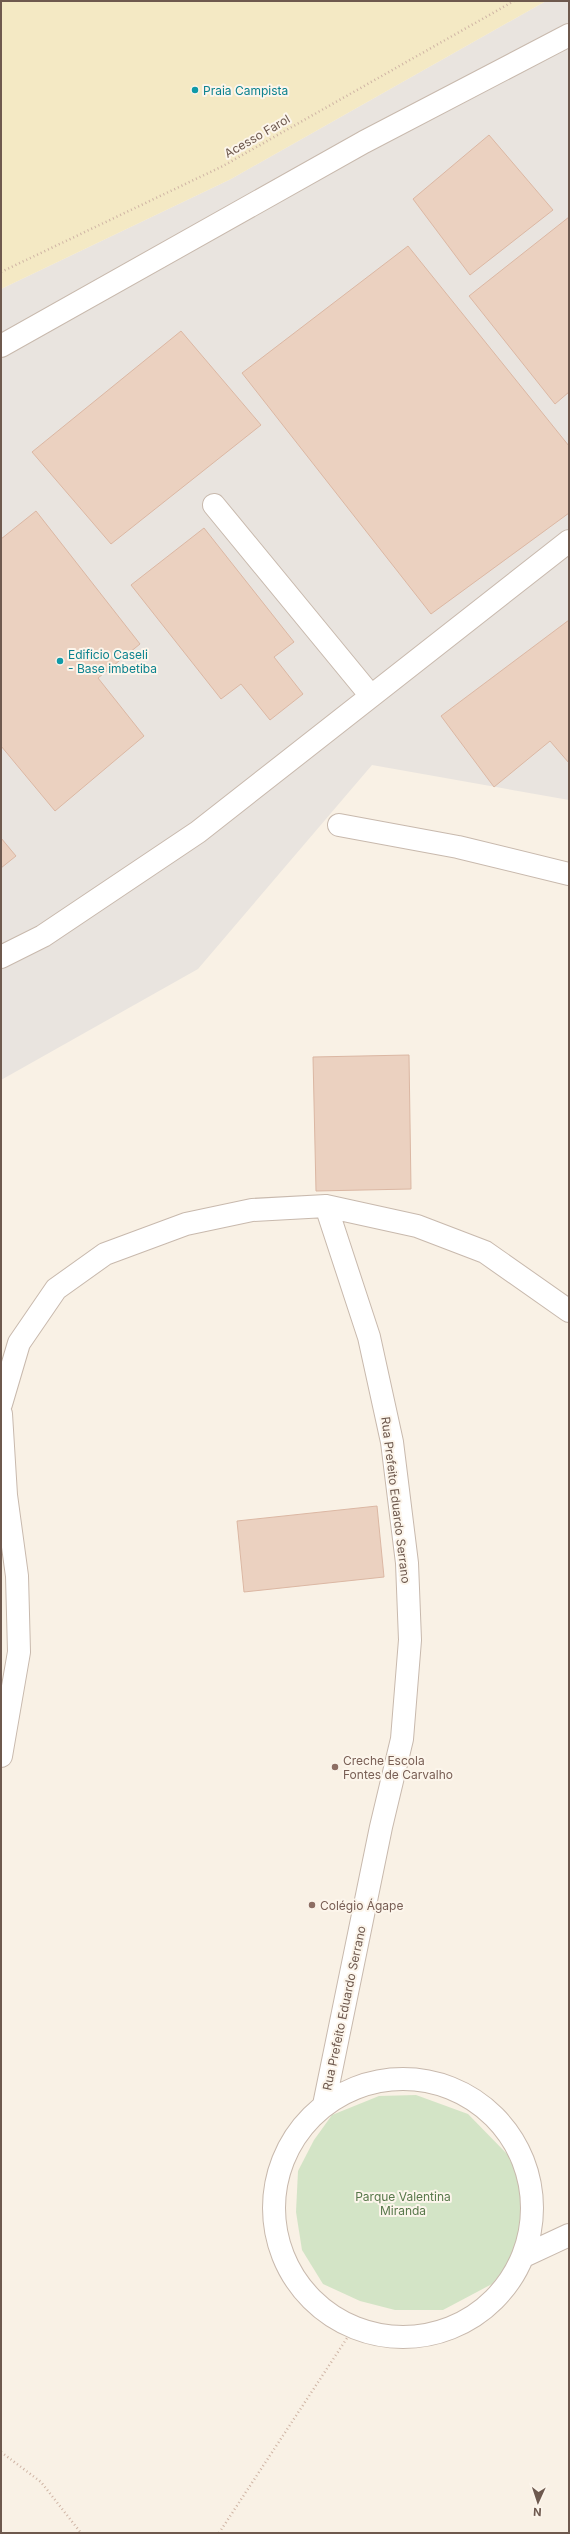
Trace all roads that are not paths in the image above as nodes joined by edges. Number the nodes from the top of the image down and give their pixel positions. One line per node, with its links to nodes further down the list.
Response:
1 (569, 35): 2 (street)
2 (1, 346)
3 (214, 505): 5 (street)
4 (569, 541): 5 (street)
5 (371, 696): 8 (street)
6 (339, 825): 7 (street)
7 (569, 874)
8 (1, 957)
9 (326, 1206): 10 (street); 11 (street); 14 (street, Rua Prefeito Eduardo Serrano)
10 (569, 1311)
11 (1, 1404)
12 (1, 1414): 13 (street)
13 (1, 1756)
14 (324, 2105): 16 (street); 16 (street)
15 (569, 2235): 16 (street)
16 (526, 2255)

